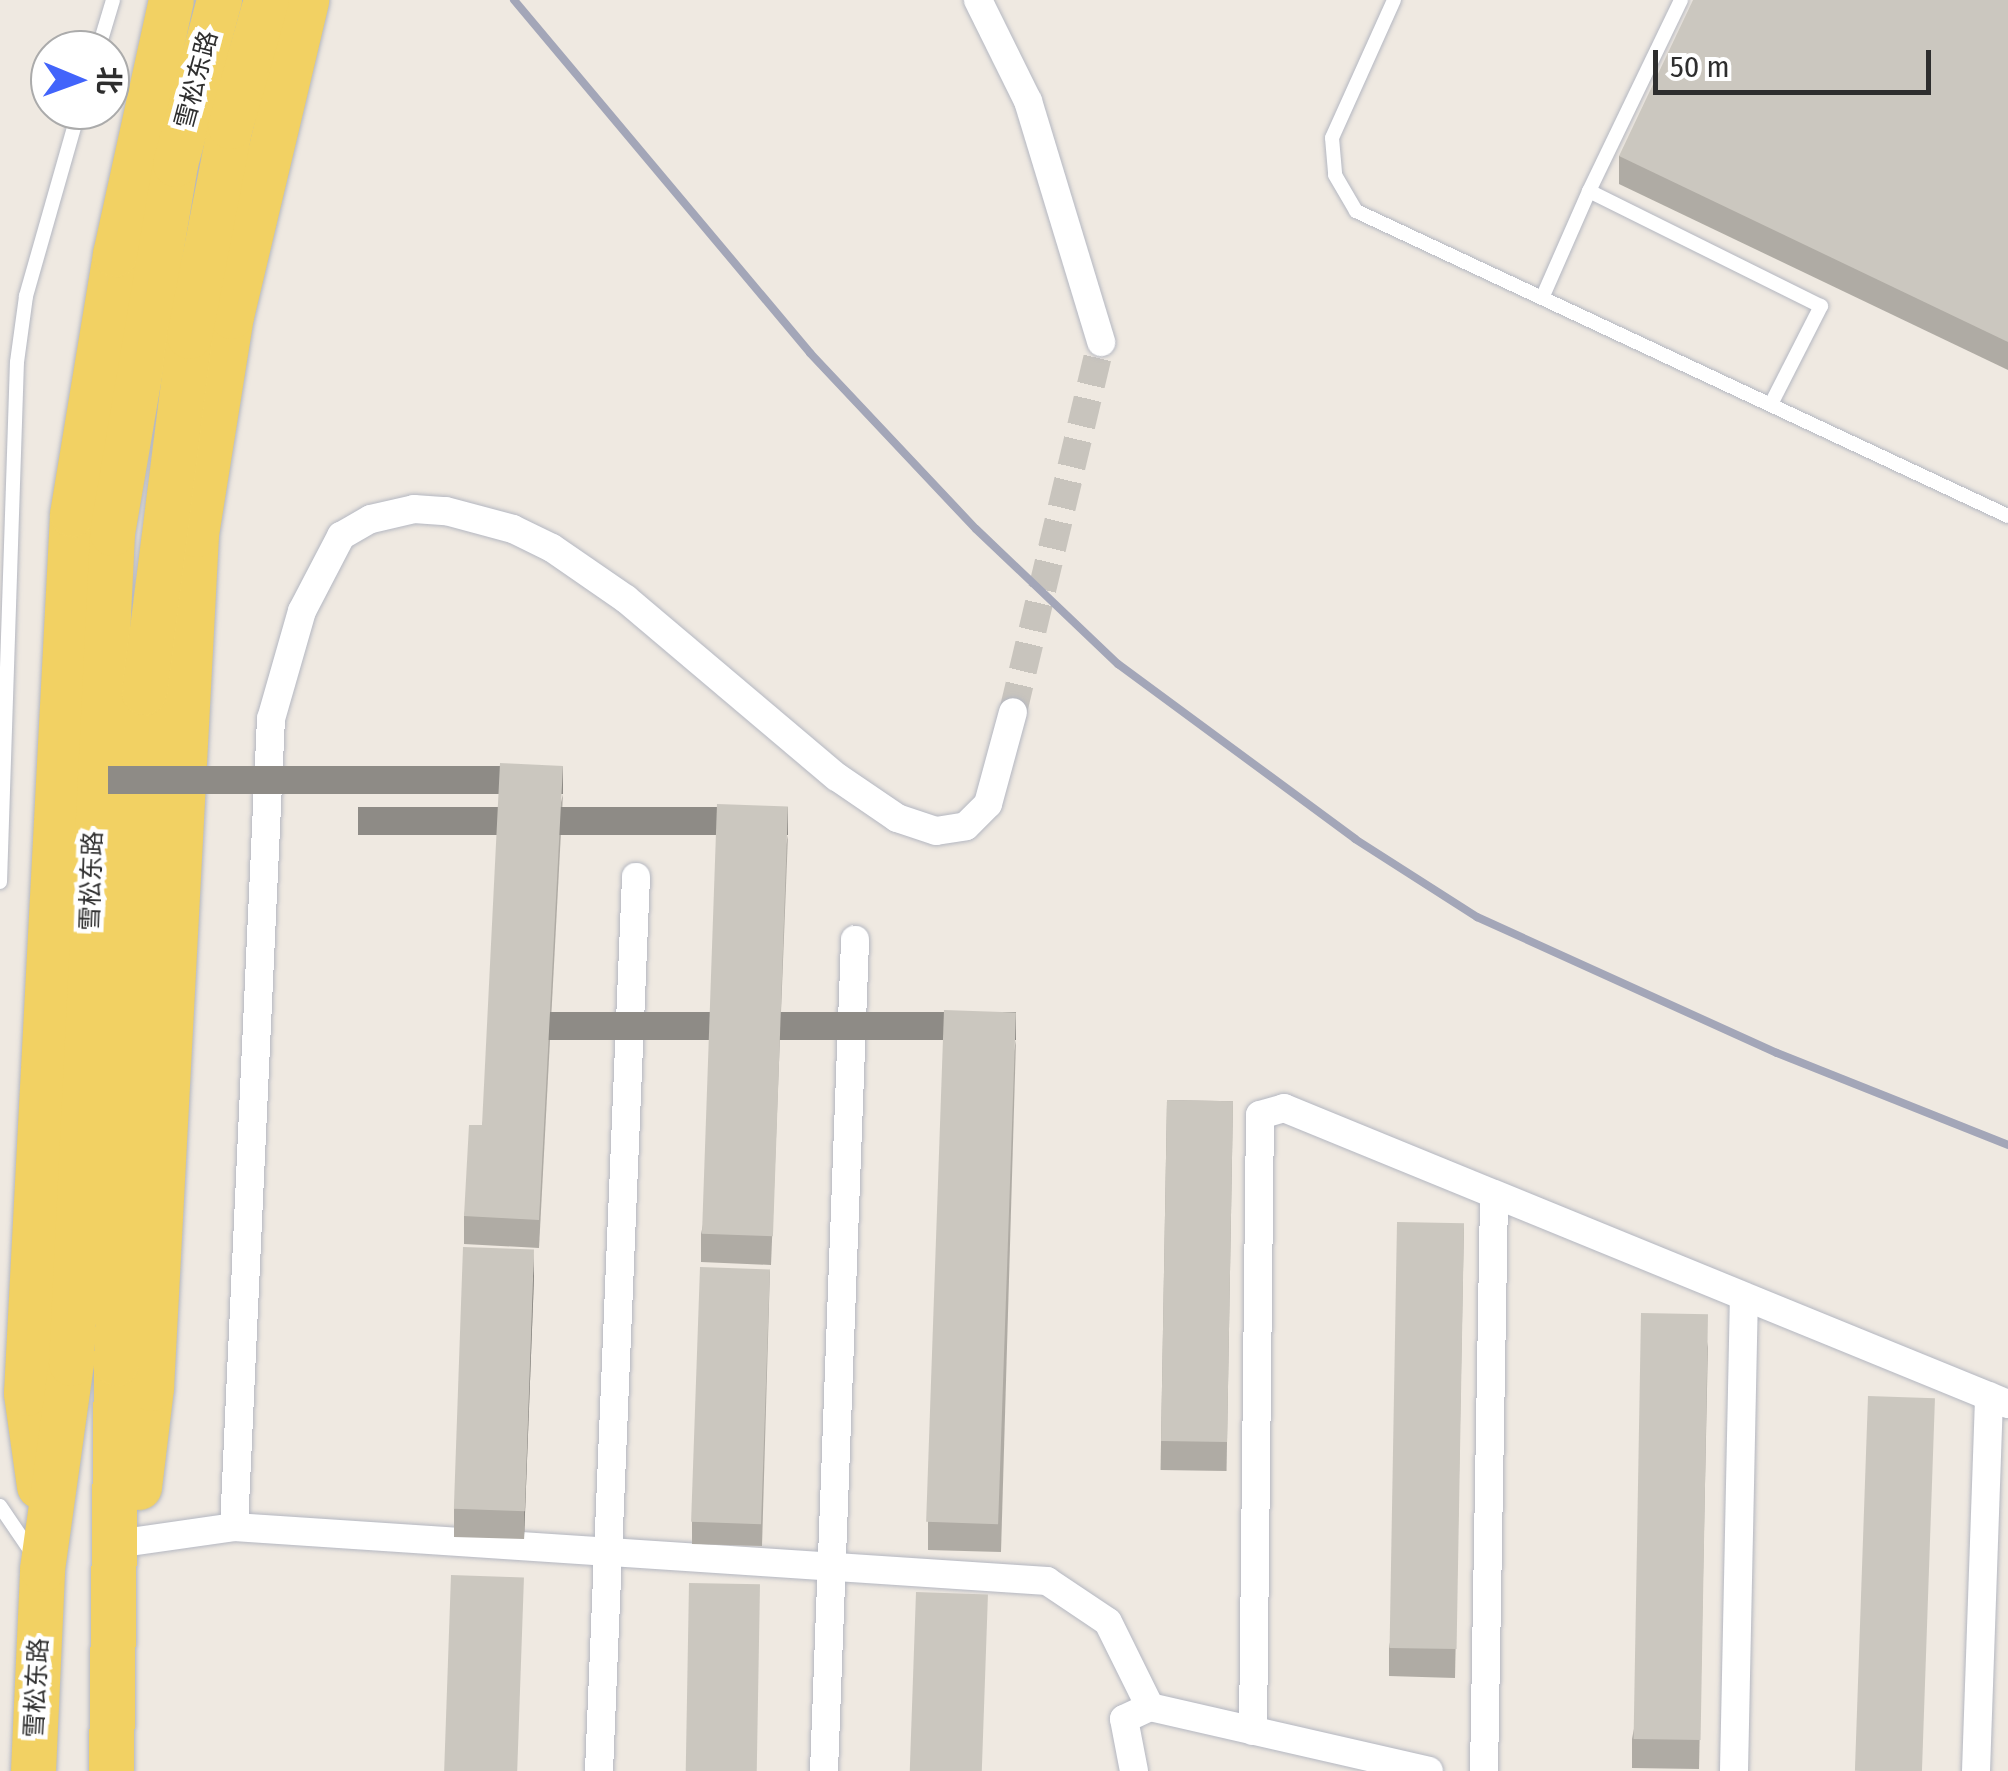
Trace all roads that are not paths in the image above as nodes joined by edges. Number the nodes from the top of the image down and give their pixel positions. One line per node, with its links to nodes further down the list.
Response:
1 (113, 0): 9 (lane)
2 (172, 0): 27 (main road)
3 (219, 0): 27 (main road, 雪松东路)
4 (266, 0): 25 (main road, 雪松东路)
5 (306, 0): 25 (main road)
6 (978, 0): 13 (street)
7 (1394, 0): 12 (lane)
8 (1680, 0): 11 (lane)
9 (104, 30)
10 (73, 130): 18 (lane)
11 (1589, 191): 12 (lane); 14 (lane)
12 (1543, 296): 14 (lane)
13 (1101, 342)
14 (1772, 404): 15 (lane)
15 (2008, 516)
16 (1014, 712): 24 (street)
17 (636, 877): 26 (street)
18 (0, 882)
19 (855, 940): 28 (street)
20 (1494, 1197): 21 (street); 30 (street); 37 (street)
21 (1744, 1299): 22 (street); 38 (street)
22 (1999, 1400): 39 (street)
23 (0, 1506): 27 (lane)
24 (234, 1527): 25 (street); 26 (street)
25 (116, 1544): 32 (main road, 雪松东路)
26 (608, 1554): 28 (street); 33 (street)
27 (44, 1556): 31 (main road, 雪松东路)
28 (830, 1570): 29 (street); 34 (street)
29 (1150, 1707): 30 (street); 35 (street)
30 (1253, 1730): 36 (street)
31 (33, 1771)
32 (111, 1771)
33 (599, 1771)
34 (824, 1771)
35 (1134, 1771)
36 (1429, 1771)
37 (1484, 1771)
38 (1734, 1771)
39 (1976, 1771)

